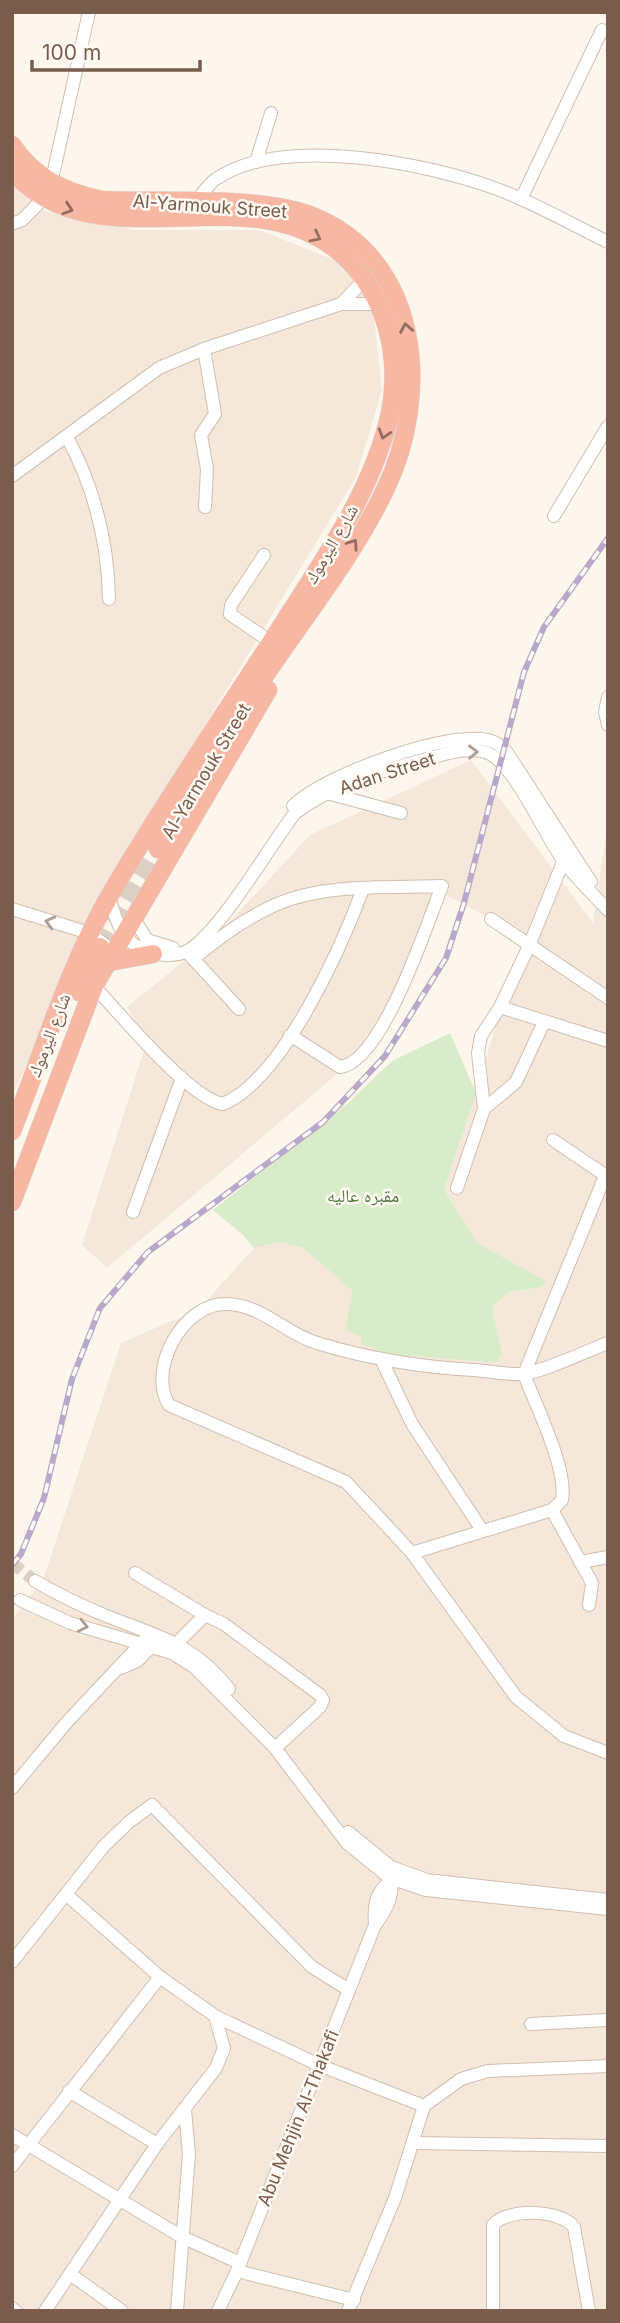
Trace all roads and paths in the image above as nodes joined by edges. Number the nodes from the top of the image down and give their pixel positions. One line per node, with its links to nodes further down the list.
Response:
1 (78, 12): 2 (street)
2 (89, 13): 8 (street)
3 (602, 30): 9 (street)
4 (271, 113): 6 (street)
5 (12, 145): 8 (highway, Al-Yarmouk Street)
6 (256, 162): 9 (street); 10 (street)
7 (12, 171): 8 (highway, شارع اليرموك)
8 (47, 191): 10 (highway, Al-Yarmouk Street); 11 (street); 13 (highway, شارع اليرموك, one-way to 13)
9 (522, 199): 12 (street)
10 (195, 203): 24 (highway, Al-Yarmouk Street, one-way to 10)
11 (12, 224)
12 (608, 242)
13 (365, 279): 14 (street); 15 (highway, شارع اليرموك)
14 (341, 304): 15 (street); 16 (street)
15 (380, 304): 25 (highway, شارع اليرموك, one-way to 25)
16 (204, 349): 18 (street); 20 (street)
17 (608, 426): 21 (street)
18 (67, 437): 19 (street); 23 (street)
19 (12, 476)
20 (205, 507)
21 (554, 516)
22 (264, 555): 25 (street)
23 (109, 599)
24 (304, 621): 30 (highway, Al-Yarmouk Street); 33 (highway)
25 (271, 642): 32 (highway, شارع اليرموك)
26 (608, 698): 27 (street)
27 (608, 725)
28 (327, 793): 29 (street); 31 (street, Adan Street, one-way to 31); 44 (street, Adan Street)
29 (401, 813)
30 (158, 849)
31 (566, 856): 36 (street, Adan Street); 38 (street, Adan Street); 42 (street); 44 (street, Adan Street)
32 (130, 862): 33 (highway); 35 (highway, شارع اليرموك)
33 (155, 880): 39 (highway)
34 (363, 889): 44 (street); 51 (street); 51 (street)
35 (109, 897): 41 (street); 43 (highway, شارع اليرموك)
36 (608, 900)
37 (12, 909): 43 (street, one-way to 37)
38 (608, 910)
39 (133, 917): 41 (highway); 44 (street)
40 (491, 919): 42 (street)
41 (123, 935): 43 (highway); 45 (street)
42 (529, 946): 47 (street); 48 (street)
43 (103, 948): 45 (highway); 46 (highway); 54 (highway, شارع اليرموك); 59 (highway)
44 (188, 952): 45 (street); 49 (street)
45 (153, 954)
46 (94, 986): 53 (street); 61 (highway)
47 (608, 998)
48 (500, 1007): 50 (street); 55 (street)
49 (239, 1010)
50 (544, 1022): 52 (street); 55 (street)
51 (289, 1035): 53 (street)
52 (608, 1041)
53 (182, 1078): 62 (street)
54 (18, 1097): 56 (highway, شارع اليرموك)
55 (485, 1109): 60 (street)
56 (12, 1131)
57 (553, 1140): 58 (street)
58 (607, 1176): 65 (street)
59 (12, 1177)
60 (457, 1188)
61 (12, 1202)
62 (133, 1212)
63 (608, 1343): 65 (street)
64 (382, 1361): 65 (street); 67 (street); 68 (street)
65 (524, 1374): 66 (street)
66 (552, 1510): 67 (street); 70 (street)
67 (482, 1530): 68 (street)
68 (412, 1553): 79 (street)
69 (608, 1556): 70 (street)
70 (580, 1562): 74 (street)
71 (135, 1573): 75 (street)
72 (36, 1581): 76 (street)
73 (20, 1600): 76 (street, one-way to 76)
74 (589, 1605)
75 (205, 1615): 77 (street); 78 (street)
76 (152, 1639): 77 (street); 78 (street); 80 (street)
77 (178, 1643): 78 (street)
78 (276, 1746): 81 (street)
79 (608, 1753)
80 (12, 1788)
81 (394, 1873): 83 (street); 84 (street); 87 (street, Abu Mehjin Al-Thakafi)
82 (68, 1896): 85 (street); 86 (street); 87 (street)
83 (608, 1900)
84 (608, 1909)
85 (12, 1962)
86 (160, 1977): 88 (street); 93 (street)
87 (349, 1990): 91 (street, Abu Mehjin Al-Thakafi)
88 (215, 2017): 91 (street); 95 (street)
89 (608, 2020): 90 (street)
90 (531, 2024)
91 (319, 2065): 94 (street); 104 (street, Abu Mehjin Al-Thakafi)
92 (608, 2066): 94 (street)
93 (69, 2091): 98 (street); 99 (street)
94 (424, 2106): 97 (street)
95 (185, 2110): 99 (street); 103 (street)
96 (12, 2135): 98 (street)
97 (414, 2143): 100 (street); 106 (street)
98 (27, 2144): 101 (street); 102 (street)
99 (157, 2144): 102 (street)
100 (608, 2146)
101 (12, 2166)
102 (119, 2199): 103 (street); 105 (street)
103 (182, 2237): 104 (street); 109 (street)
104 (239, 2267): 106 (street); 110 (street, Abu Mehjin Al-Thakafi)
105 (70, 2274): 107 (street); 108 (street)
106 (351, 2305)
107 (46, 2311)
108 (122, 2311)
109 (177, 2311)
110 (218, 2311)
111 (493, 2311): 112 (street)
112 (589, 2311)

